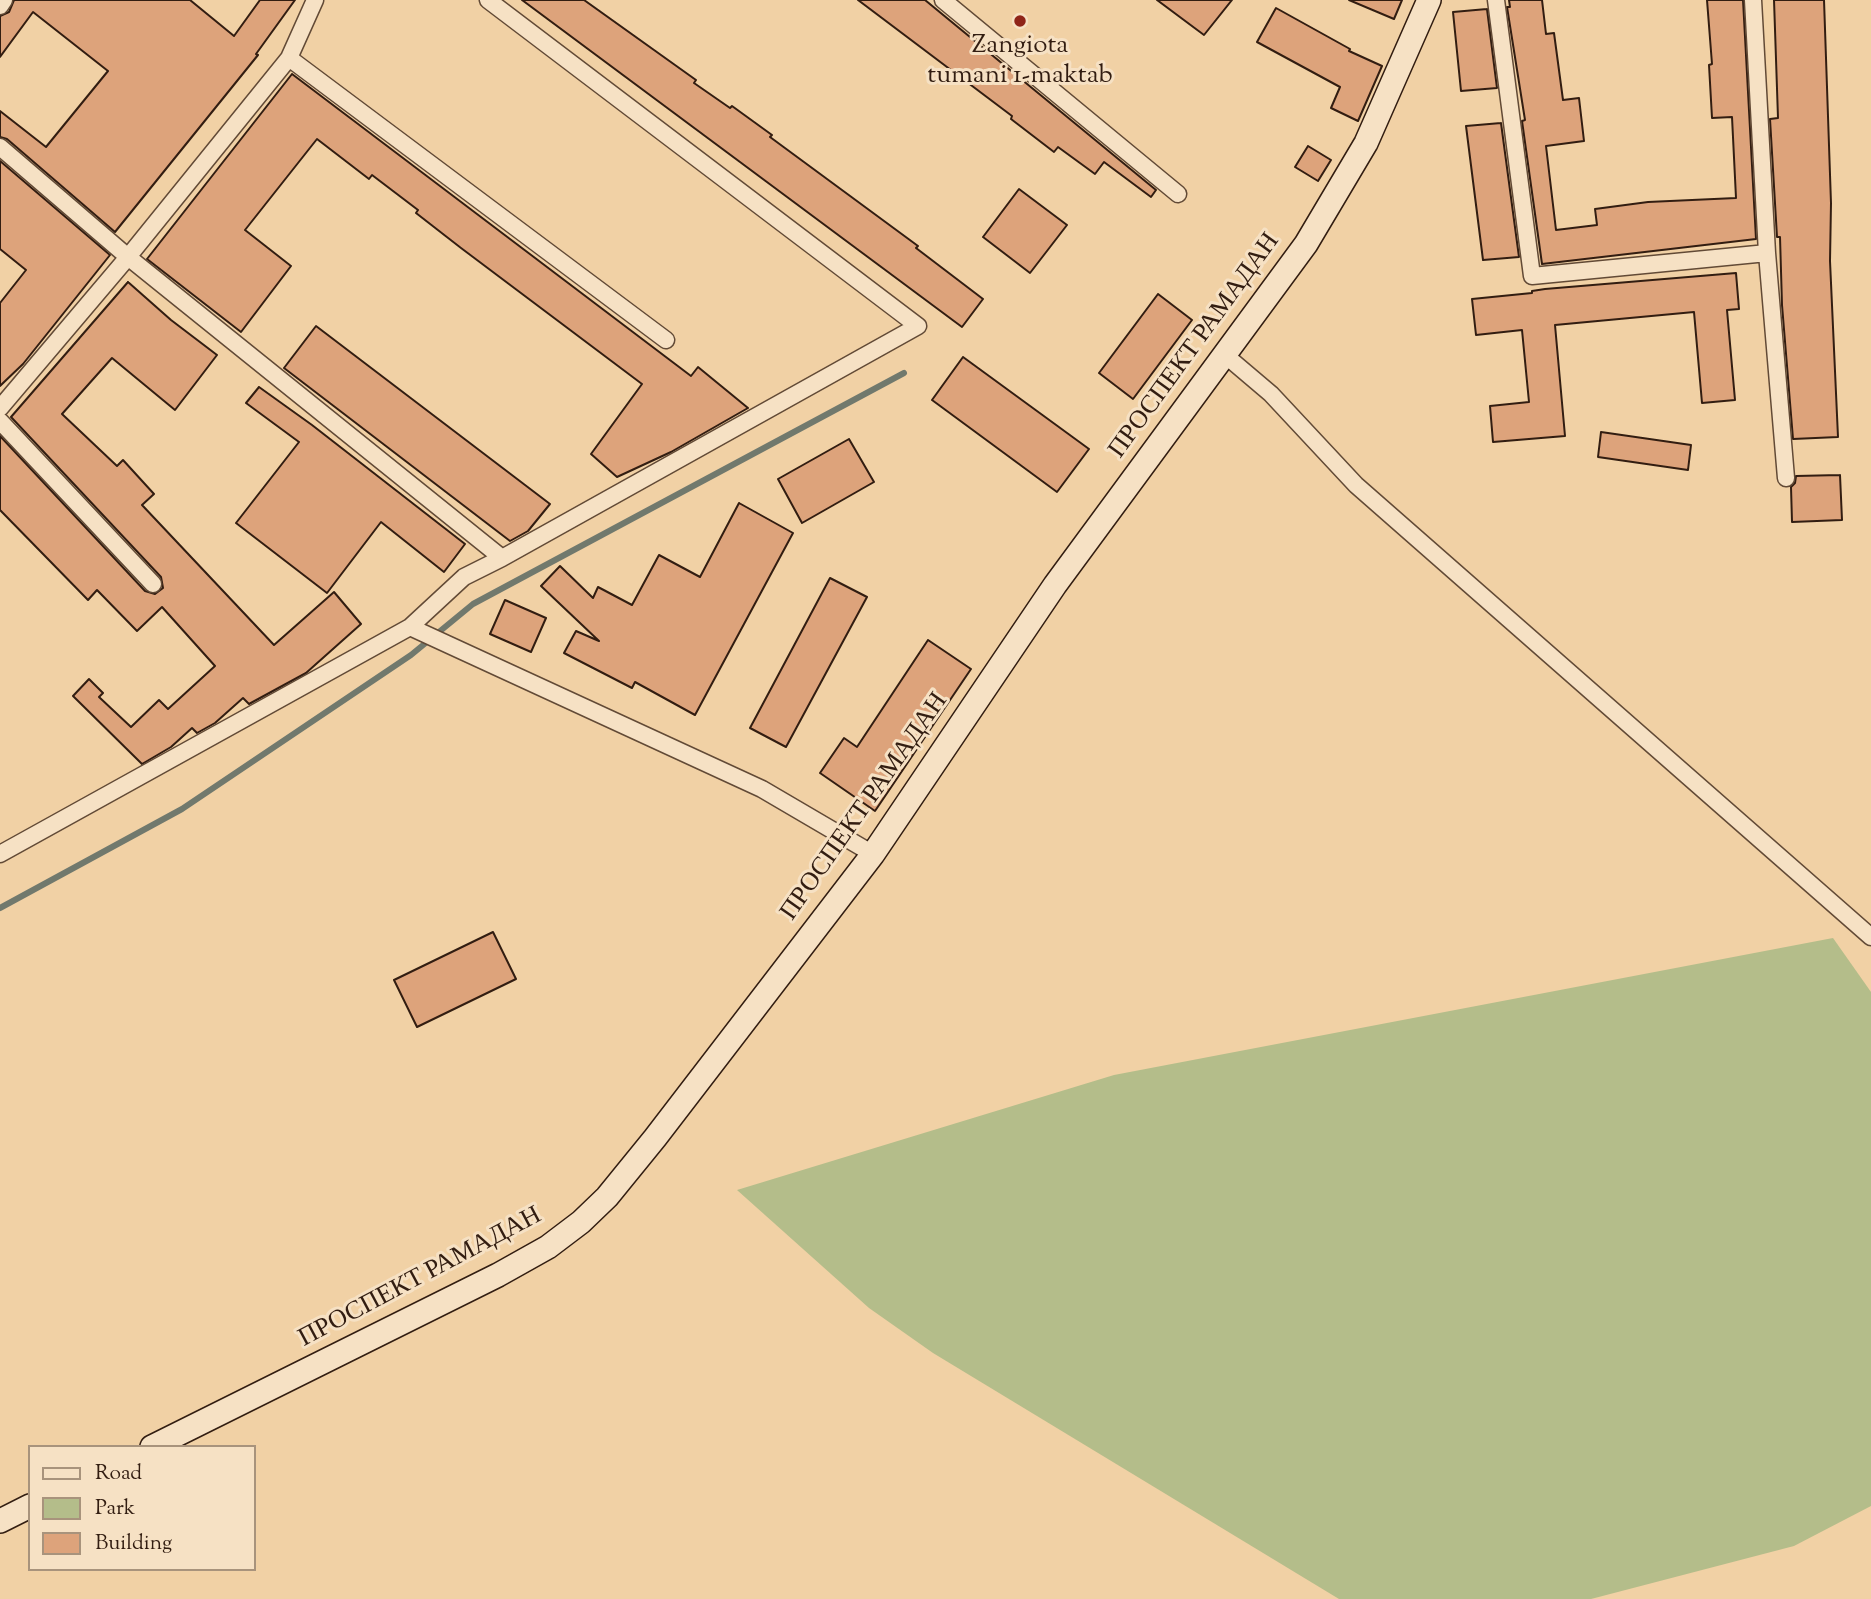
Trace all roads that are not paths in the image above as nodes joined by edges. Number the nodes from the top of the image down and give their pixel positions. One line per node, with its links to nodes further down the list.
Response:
1 (4, 0): 8 (street)
2 (315, 0): 9 (street)
3 (488, 0): 19 (street)
4 (943, 0): 11 (street)
5 (1429, 0): 15 (main road, ПРОСПЕКТ РАМАДАН)
6 (1496, 0): 12 (street)
7 (1753, 0): 12 (street)
8 (0, 6)
9 (289, 58): 13 (street); 14 (street)
10 (0, 147): 13 (street)
11 (1178, 194)
12 (1767, 253): 18 (street)
13 (128, 257): 16 (street); 19 (street)
14 (666, 341)
15 (1224, 355): 23 (main road, ПРОСПЕКТ РАМАДАН); 24 (street)
16 (0, 408)
17 (0, 421): 20 (street)
18 (1786, 478)
19 (502, 558): 21 (street)
20 (153, 584)
21 (418, 631): 22 (street); 23 (street)
22 (0, 854)
23 (873, 854): 25 (main road, ПРОСПЕКТ РАМАДАН)
24 (1871, 937)
25 (156, 1445)
26 (28, 1507): 27 (main road)
27 (0, 1521)

